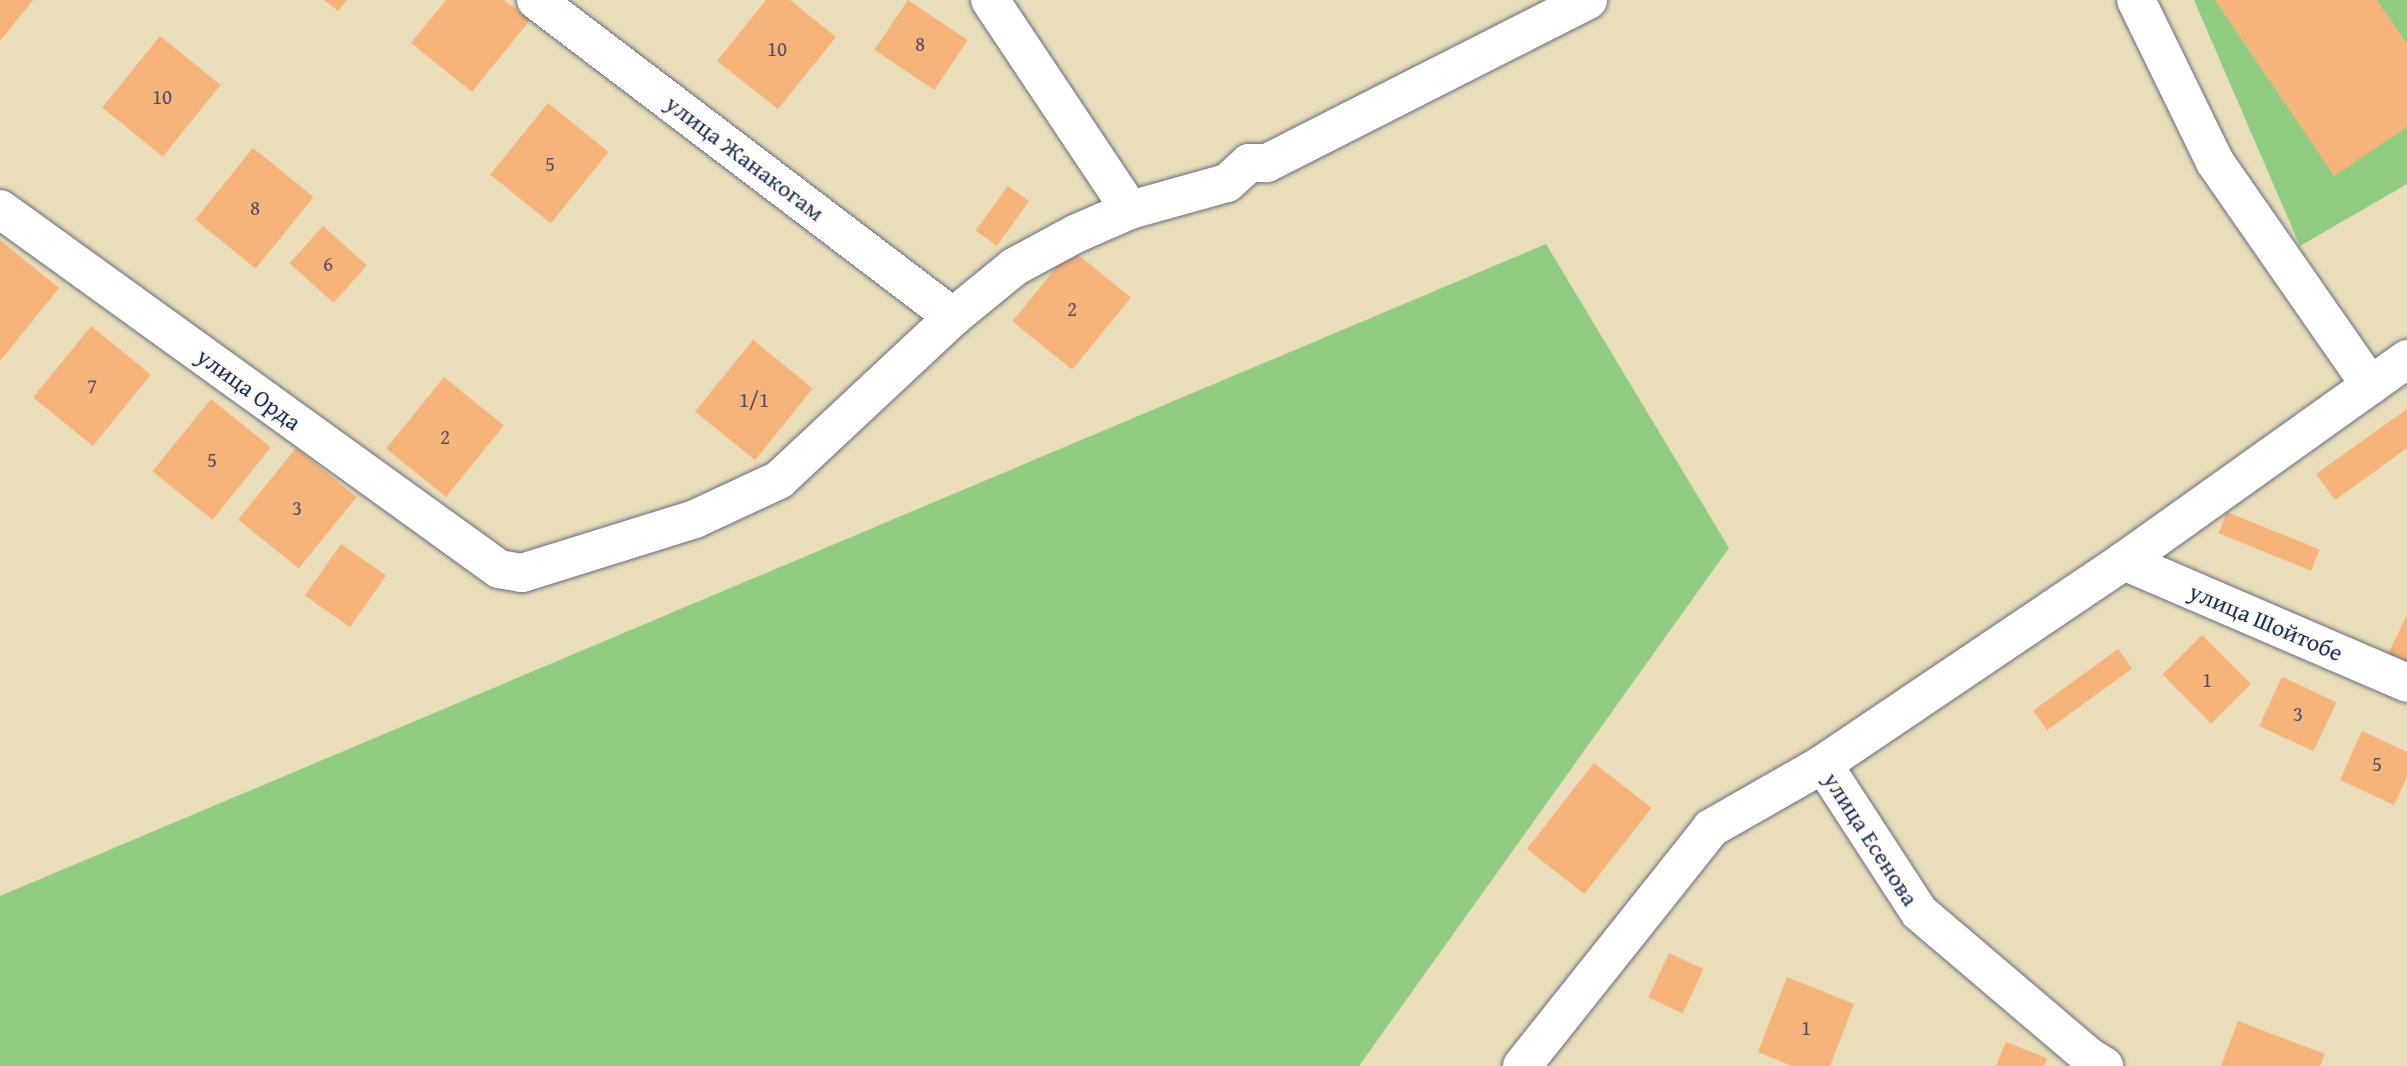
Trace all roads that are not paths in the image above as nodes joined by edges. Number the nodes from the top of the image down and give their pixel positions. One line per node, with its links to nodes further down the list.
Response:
1 (536, 0): 7 (street, улица Жанакогам)
2 (990, 0): 6 (street)
3 (1588, 0): 6 (street)
4 (2136, 0): 9 (street)
5 (0, 209): 7 (street, улица Орда)
6 (1130, 210): 7 (street)
7 (953, 317)
8 (2407, 359): 9 (street)
9 (2370, 385): 10 (street)
10 (2124, 561): 11 (street, улица Шойтобе); 12 (street)
11 (2407, 683)
12 (1823, 764): 13 (street, улица Есенова); 14 (street, улица Есенова)
13 (2092, 1063)
14 (1522, 1066)

